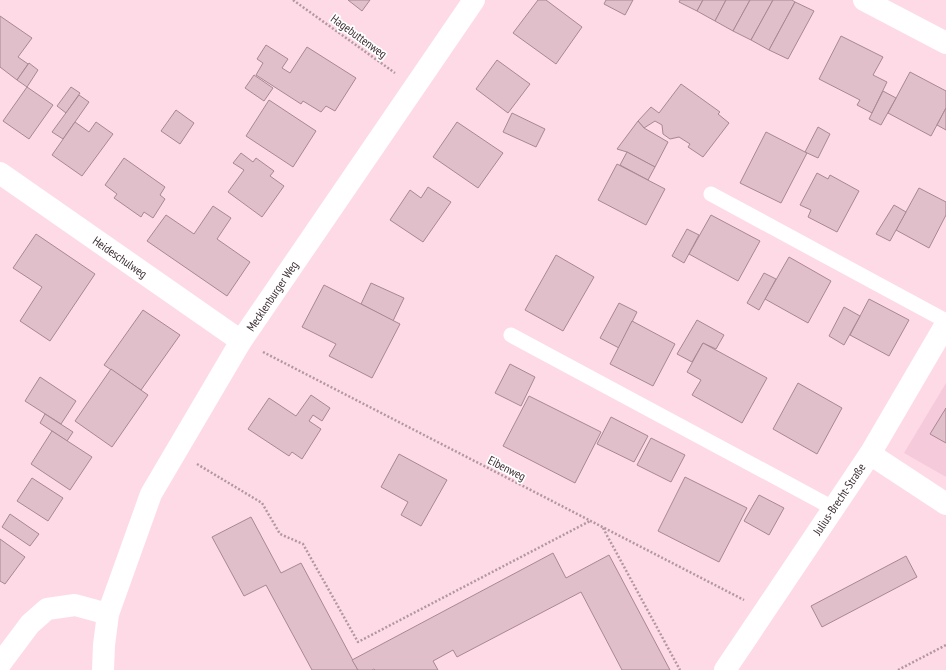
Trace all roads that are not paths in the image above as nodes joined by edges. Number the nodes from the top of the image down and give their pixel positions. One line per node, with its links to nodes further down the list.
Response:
1 (474, 0): 9 (street, Mecklenburger Weg)
2 (864, 0): 3 (street)
3 (946, 43)
4 (0, 173): 9 (street, Heideschulweg)
5 (711, 194): 6 (lane)
6 (946, 321)
7 (946, 324): 10 (street, Julius-Brecht-Straße)
8 (511, 335): 12 (lane)
9 (241, 341): 13 (street, Mecklenburger Weg)
10 (870, 454): 11 (street); 12 (street, Julius-Brecht-Straße)
11 (946, 504)
12 (833, 508): 18 (street, Julius-Brecht-Straße)
13 (108, 614): 14 (street, Mecklenburger Weg); 15 (street)
14 (104, 645): 16 (street, Mecklenburger Weg); 17 (street, Mecklenburger Weg)
15 (0, 664)
16 (96, 670)
17 (103, 670)
18 (725, 670)

